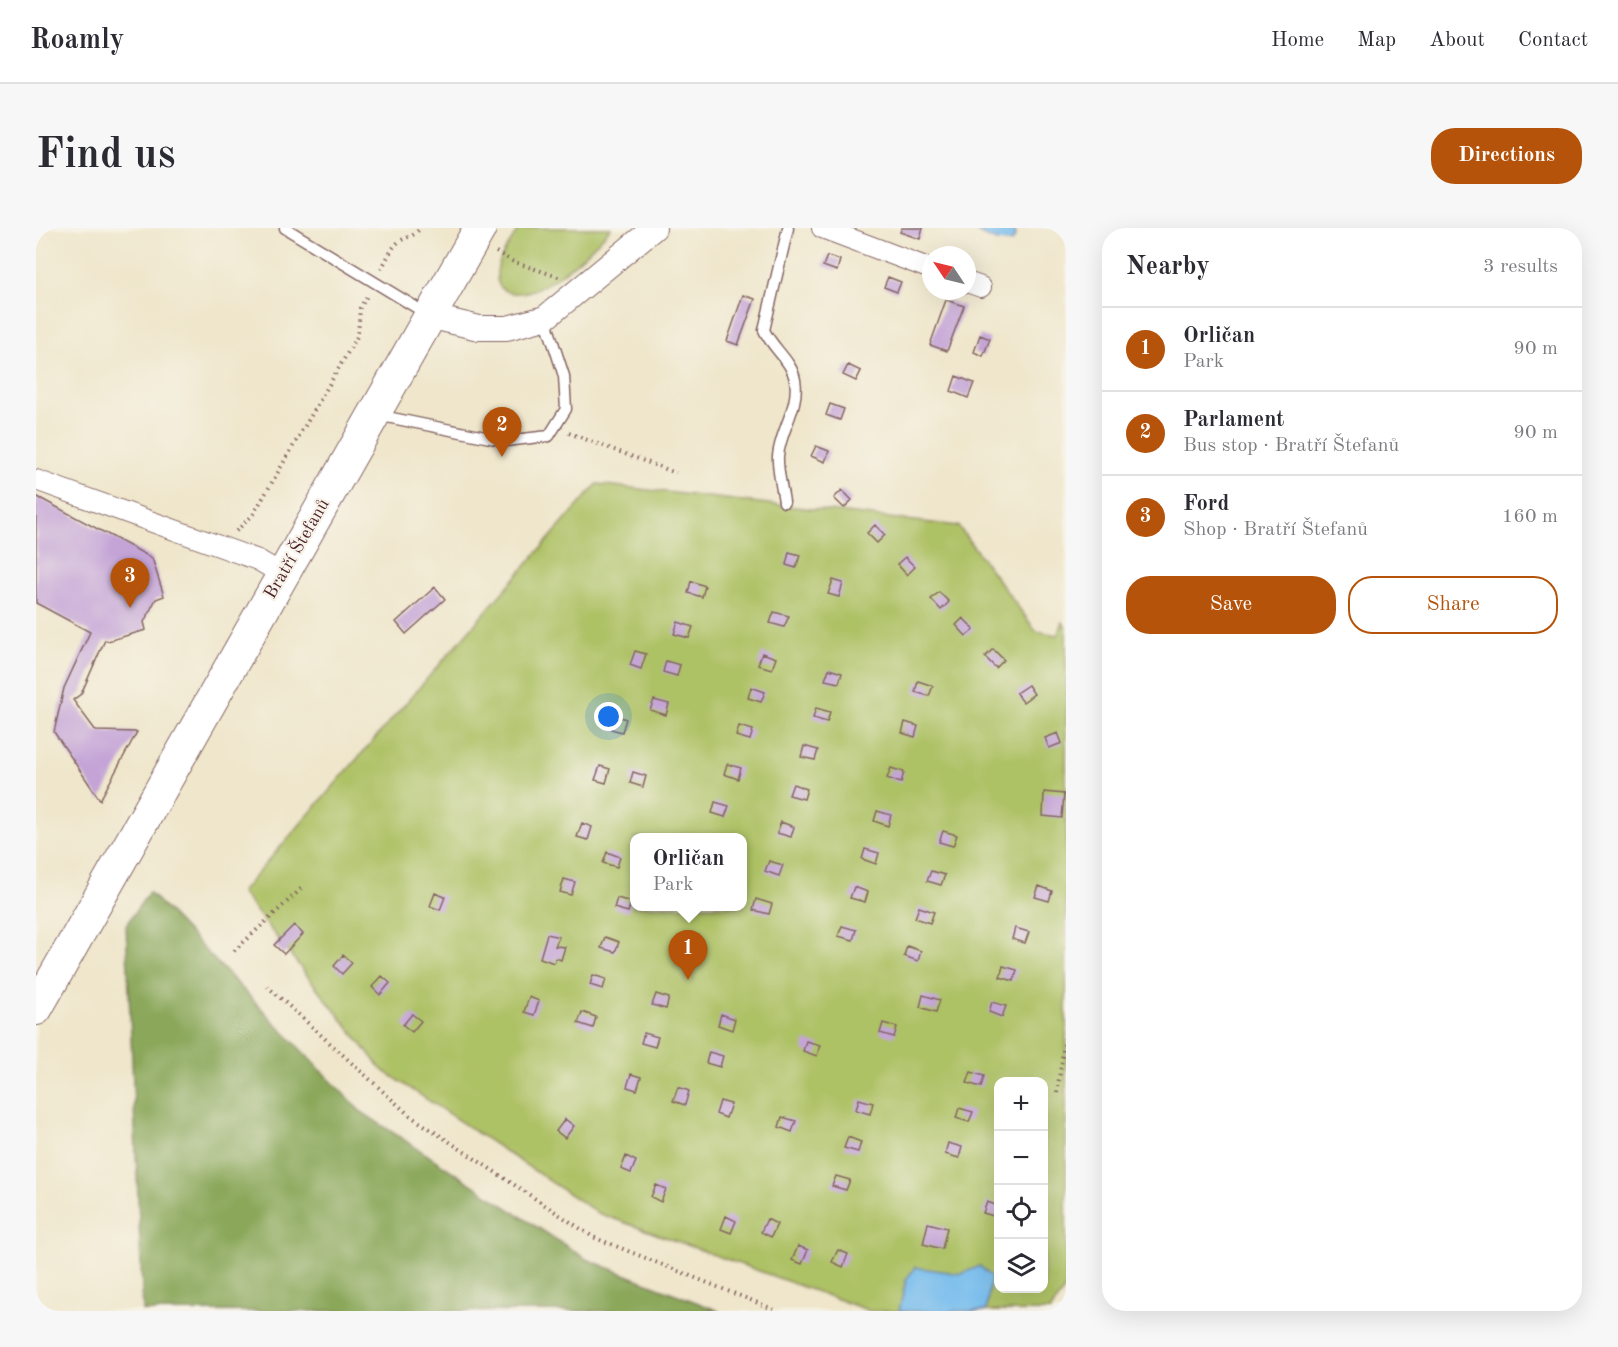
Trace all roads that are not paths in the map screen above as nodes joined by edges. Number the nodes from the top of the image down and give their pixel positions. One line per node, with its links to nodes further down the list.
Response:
1 (285, 228): 7 (lane)
2 (654, 228): 8 (street)
3 (788, 228): 11 (lane)
4 (822, 228): 6 (street)
5 (476, 234): 7 (main road, Bratří Štefanů)
6 (922, 265)
7 (429, 316): 8 (street); 9 (main road, Bratří Štefanů)
8 (545, 318): 9 (lane)
9 (373, 414): 12 (main road, Bratří Štefanů)
10 (36, 480): 12 (street)
11 (784, 502)
12 (282, 574): 13 (main road, Bratří Štefanů)
13 (36, 1009)

